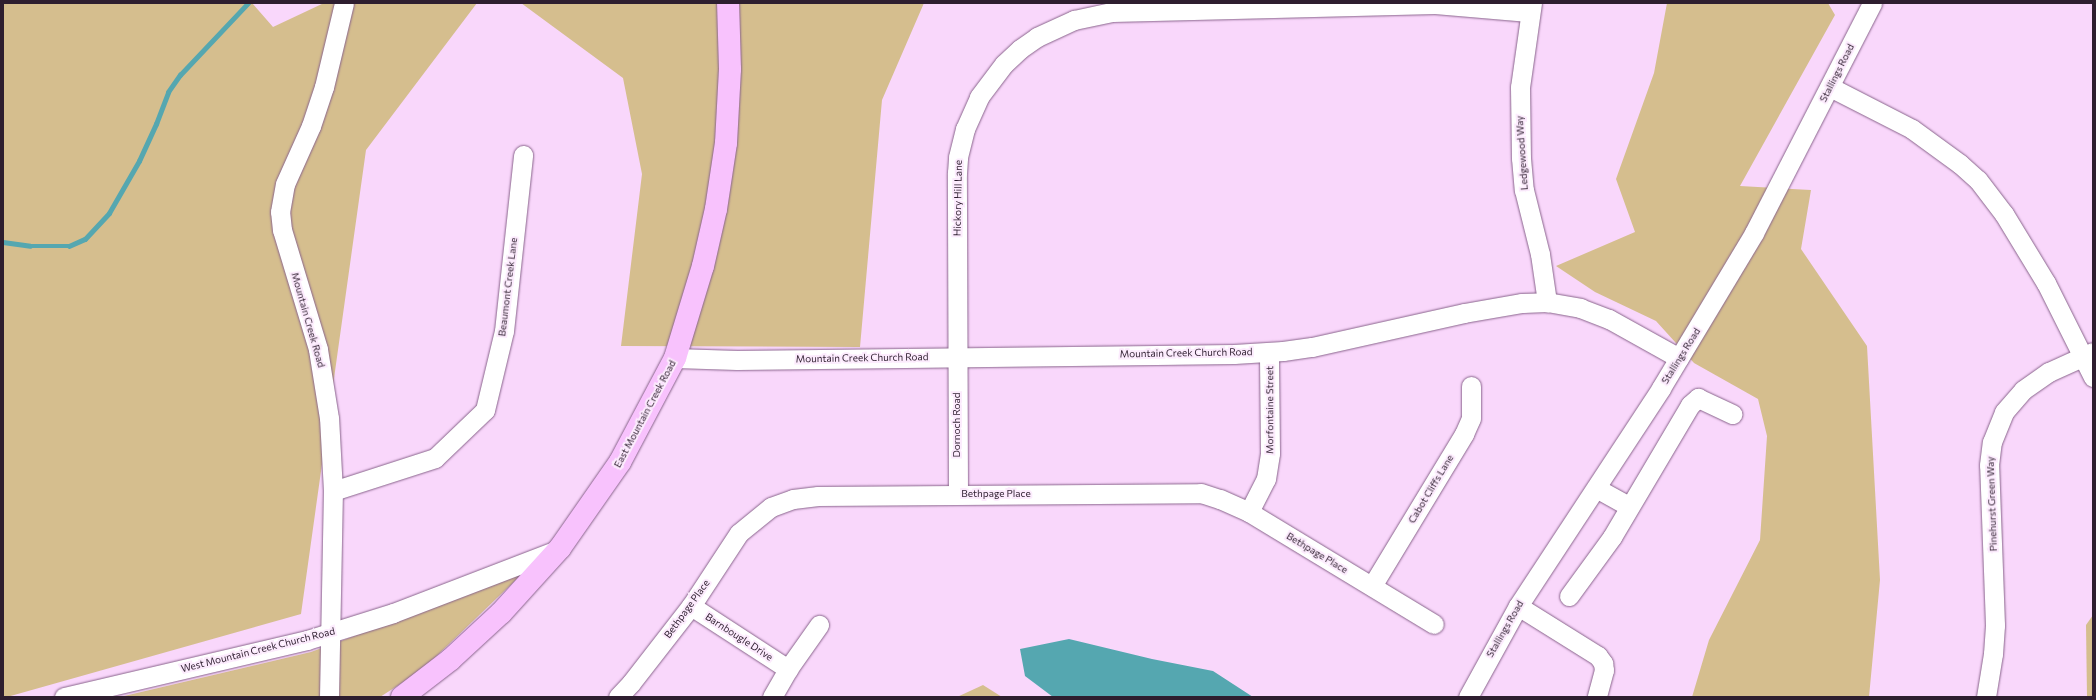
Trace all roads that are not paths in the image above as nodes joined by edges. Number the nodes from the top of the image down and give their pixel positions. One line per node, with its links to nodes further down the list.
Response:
1 (344, 3): 18 (street, Mountain Creek Road)
2 (728, 3): 12 (main road, East Mountain Creek Road)
3 (1872, 3): 6 (street, Stallings Road)
4 (1113, 7): 5 (street, Hickory Hill Lane); 11 (street, Hickory Hill Lane)
5 (1531, 8): 8 (street, Ledgewood Way)
6 (1830, 87): 10 (street); 13 (street, Stallings Road)
7 (523, 155): 18 (street, Beaumont Creek Lane)
8 (1547, 302): 9 (street, Mountain Creek Church Road); 13 (street, Mountain Creek Church Road)
9 (1269, 352): 11 (street, Mountain Creek Church Road); 21 (street, Morfontaine Street)
10 (2088, 354): 14 (street); 38 (street, Pinehurst Green Way)
11 (957, 357): 12 (street, Mountain Creek Church Road); 19 (street, Dornoch Road)
12 (675, 358): 22 (main road, East Mountain Creek Road)
13 (1679, 358): 17 (street, Stallings Road)
14 (2093, 377)
15 (1471, 386): 23 (street, Cabot Cliffs Lane)
16 (1733, 414): 20 (street)
17 (1596, 488): 20 (street); 26 (street, Stallings Road)
18 (333, 491): 29 (street, Mountain Creek Road)
19 (958, 494): 21 (street, Bethpage Place); 25 (street, Bethpage Place)
20 (1629, 506): 24 (street)
21 (1248, 512): 23 (street, Bethpage Place)
22 (560, 548): 29 (street, West Mountain Creek Church Road); 33 (main road, East Mountain Creek Road)
23 (1372, 586): 27 (street, Bethpage Place)
24 (1569, 596)
25 (691, 606): 30 (street, Barnbougle Drive); 34 (street, Bethpage Place)
26 (1518, 606): 36 (street, Stallings Road); 37 (street)
27 (1434, 624)
28 (819, 625): 30 (street)
29 (331, 632): 31 (street, West Mountain Creek Church Road); 32 (street, Mountain Creek Road)
30 (788, 669): 35 (street)
31 (64, 697)
32 (329, 697)
33 (402, 697)
34 (618, 697)
35 (772, 697)
36 (1468, 697)
37 (1597, 697)
38 (1986, 697)

